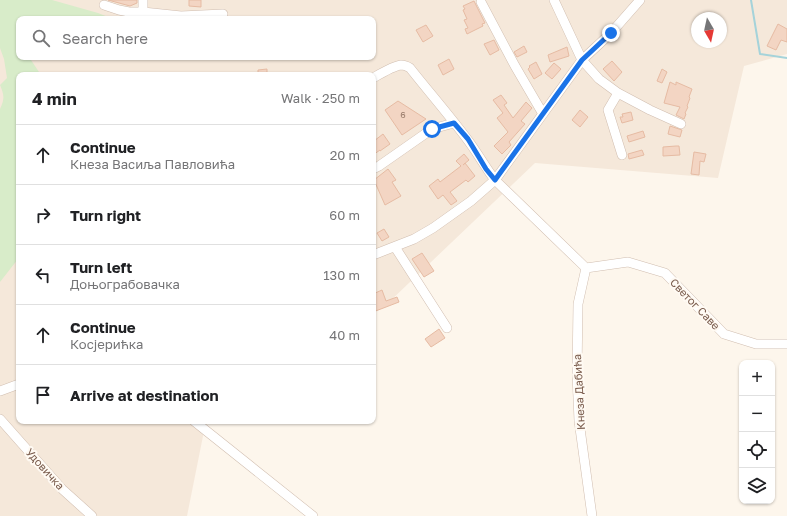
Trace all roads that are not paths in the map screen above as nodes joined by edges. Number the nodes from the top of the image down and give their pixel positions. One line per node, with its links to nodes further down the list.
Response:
1 (143, 0): 6 (street)
2 (554, 0): 8 (street)
3 (640, 0): 8 (street)
4 (481, 2): 11 (street)
5 (104, 5): 6 (street)
6 (143, 12): 7 (street)
7 (223, 14)
8 (582, 60): 10 (street); 11 (street)
9 (376, 76): 12 (street)
10 (618, 93): 13 (street); 14 (street)
11 (543, 114): 16 (street)
12 (454, 123): 15 (street); 16 (street)
13 (681, 124)
14 (622, 155)
15 (376, 168)
16 (495, 180): 17 (street); 19 (street)
17 (395, 247): 18 (street); 20 (street)
18 (376, 254)
19 (586, 268): 21 (street, Светог Саве); 28 (street, Кнеза Дабића)
20 (447, 328)
21 (787, 344)
22 (16, 385): 23 (street)
23 (0, 391)
24 (0, 419): 26 (street, Удовичка)
25 (198, 424): 27 (street)
26 (92, 516)
27 (313, 516)
28 (592, 516)

